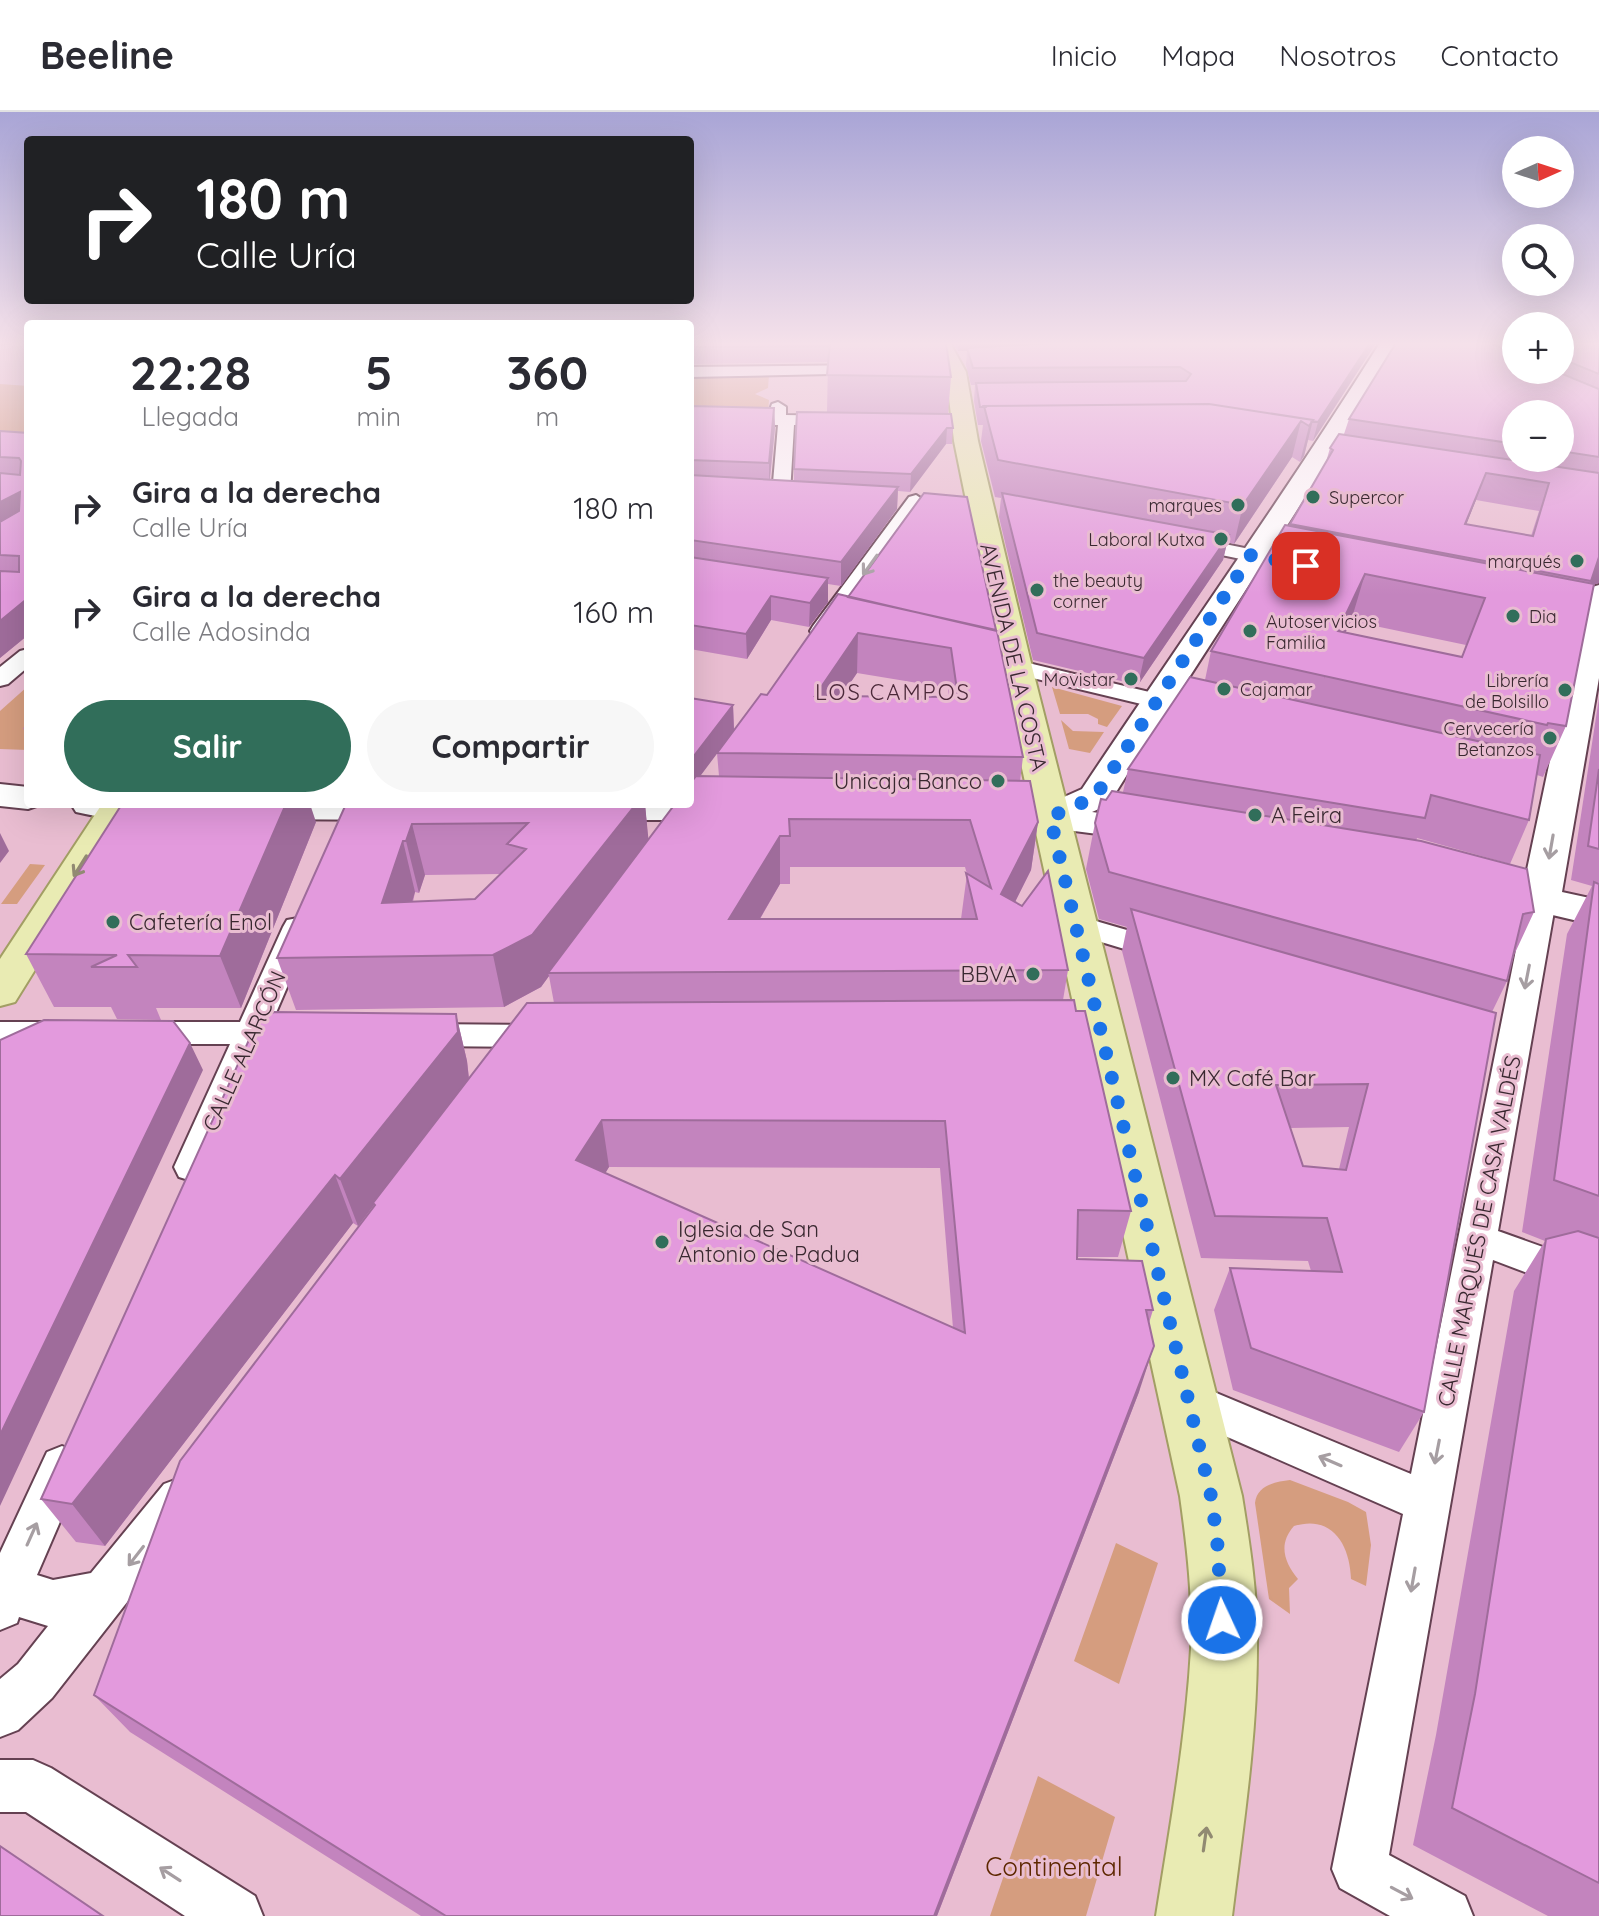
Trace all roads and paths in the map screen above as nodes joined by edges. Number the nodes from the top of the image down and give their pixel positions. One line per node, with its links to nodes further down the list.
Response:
1 (785, 427): 4 (street)
2 (964, 427): 15 (main road, AVENIDA DE LA COSTA)
3 (1337, 427): 7 (street)
4 (781, 494)
5 (886, 500): 10 (street, one-way to 10)
6 (1168, 539): 7 (street)
7 (1251, 555): 8 (street); 17 (street)
8 (1306, 566)
9 (1589, 613): 18 (street, CALLE MARQUÉS DE CASA VALDÉS)
10 (828, 621): 11 (street); 12 (street)
11 (852, 627)
12 (810, 647)
13 (968, 655): 15 (street)
14 (24, 659): 16 (street)
15 (1016, 667): 17 (street); 29 (main road, AVENIDA DE LA COSTA)
16 (0, 679)
17 (1157, 701): 19 (street); 29 (street)
18 (1589, 704): 33 (street, CALLE MARQUÉS DE CASA VALDÉS, one-way to 33)
19 (1202, 711)
20 (0, 795): 21 (street)
21 (24, 798)
22 (107, 808): 37 (main road, one-way to 37)
23 (209, 808): 28 (street)
24 (431, 809): 28 (street)
25 (556, 809): 26 (street)
26 (769, 810)
27 (982, 813): 29 (street)
28 (348, 817)
29 (1050, 817): 30 (street); 35 (main road, AVENIDA DE LA COSTA)
30 (1181, 835)
31 (1431, 878): 33 (street)
32 (314, 893): 39 (street, CALLE ALARCÓN)
33 (1541, 900): 34 (street); 44 (street, CALLE MARQUÉS DE CASA VALDÉS, one-way to 44)
34 (1599, 913)
35 (1075, 924): 36 (street); 46 (main road, AVENIDA DE LA COSTA)
36 (1199, 961)
37 (0, 992)
38 (0, 1033): 39 (street)
39 (251, 1033): 40 (street); 43 (street, CALLE ALARCÓN)
40 (330, 1034)
41 (392, 1035): 42 (street)
42 (572, 1036)
43 (176, 1203)
44 (1478, 1239): 45 (street); 49 (street, CALLE MARQUÉS DE CASA VALDÉS, one-way to 49)
45 (1599, 1284)
46 (1190, 1401): 49 (street, one-way to 46); 55 (main road, AVENIDA DE LA COSTA, one-way to 46)
47 (76, 1433): 51 (street, one-way to 47)
48 (201, 1472): 50 (street, one-way to 50)
49 (1428, 1503): 56 (street, CALLE MARQUÉS DE CASA VALDÉS, one-way to 56)
50 (106, 1594): 51 (street); 52 (street)
51 (4, 1598)
52 (0, 1712)
53 (0, 1786): 54 (street, one-way to 53)
54 (235, 1916)
55 (1194, 1916)
56 (1445, 1916)

